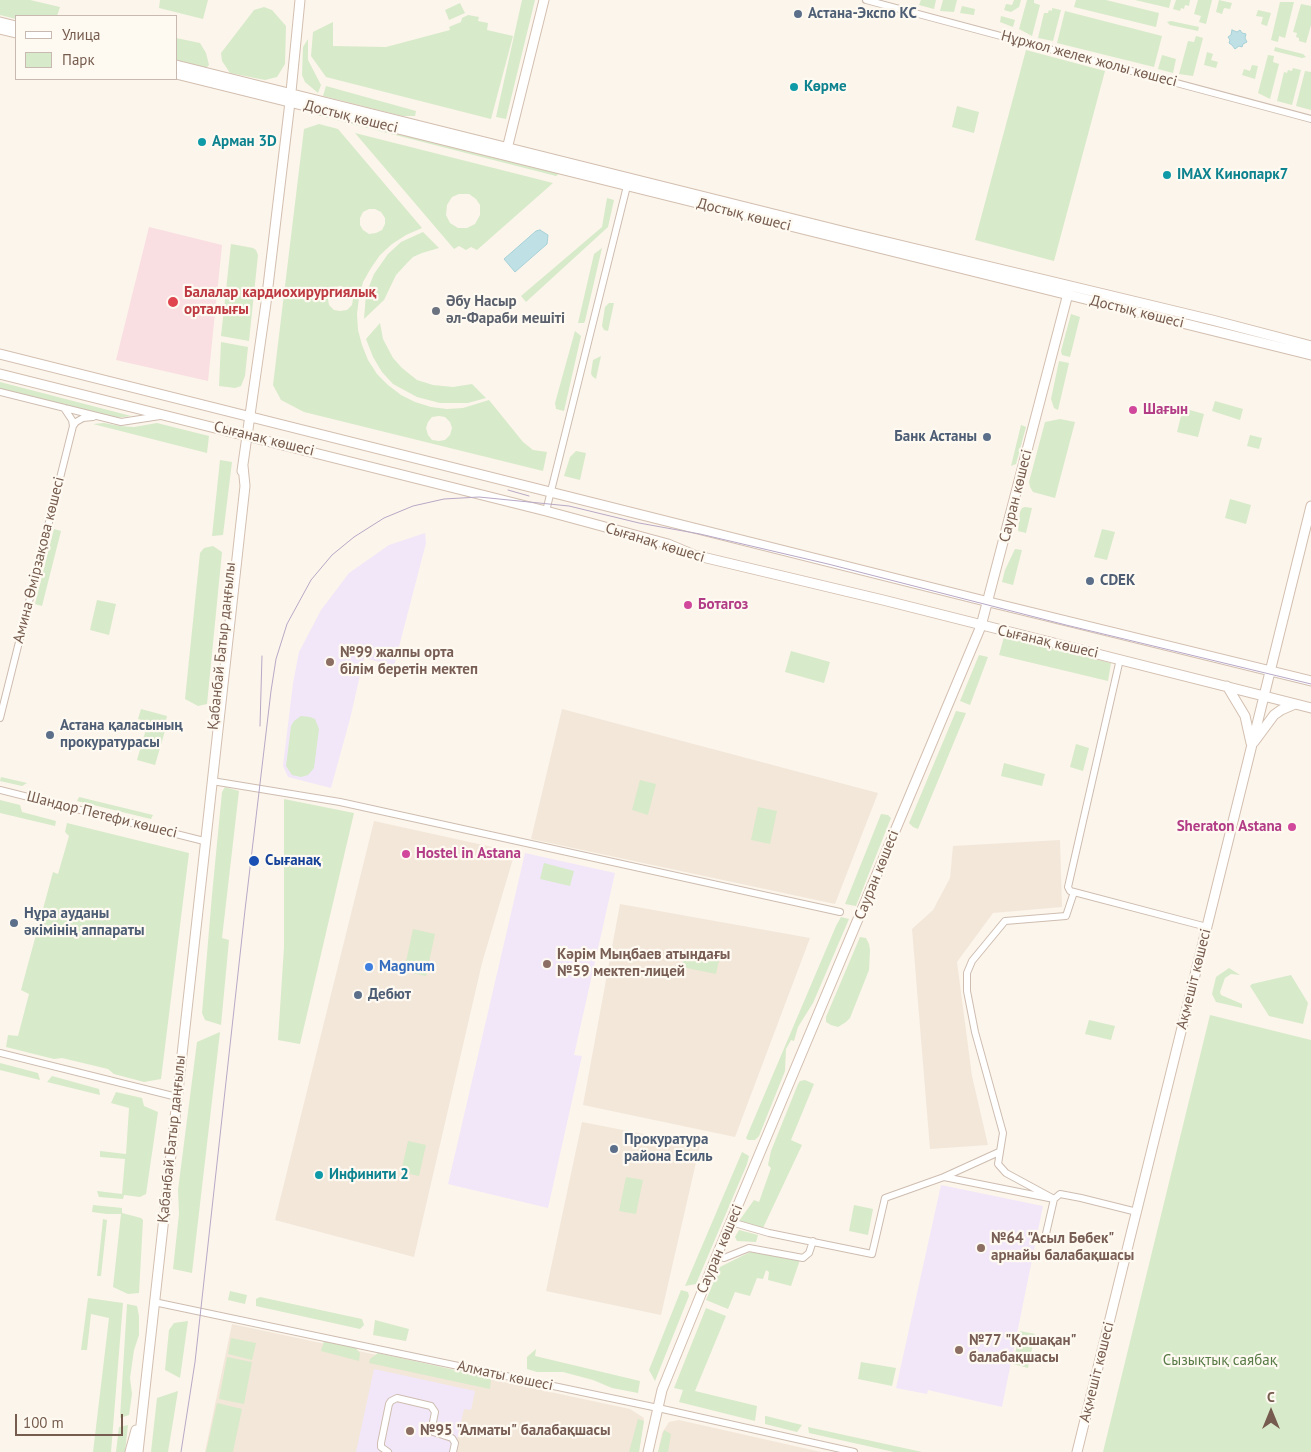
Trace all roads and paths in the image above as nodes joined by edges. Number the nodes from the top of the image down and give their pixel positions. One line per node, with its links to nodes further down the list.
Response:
1 (544, 0): 12 (main road)
2 (866, 0): 11 (street, Нұржол желек жолы көшесі)
3 (299, 3): 10 (main road, Қабанбай Батыр даңғылы)
4 (0, 22): 5 (main road)
5 (15, 26)
6 (0, 29): 7 (main road)
7 (15, 34)
8 (178, 66): 10 (main road, Достық көшесі)
9 (178, 74): 10 (main road, Достық көшесі)
10 (290, 97): 12 (main road, Достық көшесі); 23 (main road, Қабанбай Батыр даңғылы)
11 (1311, 119)
12 (507, 152): 13 (main road, Достық көшесі); 14 (main road, Достық көшесі)
13 (628, 186): 14 (main road, Достық көшесі); 27 (street)
14 (1069, 291): 15 (main road, Достық көшесі); 17 (main road, Достық көшесі); 30 (main road, Сауран көшесі)
15 (1311, 346)
16 (0, 354): 23 (main road, Сығанақ көшесі)
17 (1311, 355)
18 (0, 374): 21 (main road, Сығанақ көшесі)
19 (0, 392): 20 (street)
20 (64, 408): 22 (street); 24 (street)
21 (167, 415): 22 (street); 25 (main road, Сығанақ көшесі)
22 (97, 416): 24 (street)
23 (250, 416): 25 (main road, Қабанбай Батыр даңғылы); 27 (main road, Сығанақ көшесі)
24 (72, 429): 39 (street, Амина Өмірзақова көшесі)
25 (247, 435): 26 (main road, Қабанбай Батыр даңғылы); 29 (main road, Сығанақ көшесі)
26 (243, 466): 41 (main road, Қабанбай Батыр даңғылы); 43 (main road, Қабанбай Батыр даңғылы)
27 (550, 492): 29 (street); 30 (main road, Сығанақ көшесі)
28 (1311, 506): 33 (main road, Ақмешіт көшесі)
29 (546, 510): 31 (main road, Сығанақ көшесі)
30 (989, 602): 31 (main road, Сауран көшесі); 33 (main road, Сығанақ көшесі)
31 (981, 626): 32 (main road, Сығанақ көшесі); 54 (main road, Сауран көшесі)
32 (1120, 659): 35 (main road, Сығанақ көшесі); 45 (street)
33 (1270, 671): 34 (main road, Сығанақ көшесі); 36 (main road, Ақмешіт көшесі)
34 (1311, 681)
35 (1226, 686): 36 (main road, Сығанақ көшесі); 40 (main road)
36 (1264, 696): 37 (main road, Сығанақ көшесі); 40 (main road, Ақмешіт көшесі)
37 (1295, 704): 38 (main road, Сығанақ көшесі); 40 (main road)
38 (1311, 708)
39 (0, 718)
40 (1251, 746): 47 (main road, Ақмешіт көшесі)
41 (212, 781): 43 (main road, Қабанбай Батыр даңғылы); 46 (street)
42 (0, 790): 44 (street, Шандор Петефи көшесі)
43 (206, 827): 44 (main road, Қабанбай Батыр даңғылы)
44 (204, 841): 49 (main road, Қабанбай Батыр даңғылы)
45 (1074, 892): 47 (street); 50 (street)
46 (840, 912)
47 (1207, 927): 53 (main road, Ақмешіт көшесі)
48 (0, 1053): 49 (street)
49 (177, 1098): 58 (main road, Қабанбай Батыр даңғылы)
50 (999, 1152): 51 (street); 52 (street)
51 (944, 1177): 52 (street); 56 (street)
52 (1054, 1199): 53 (street); 55 (street)
53 (1137, 1212): 67 (main road, Ақмешіт көшесі)
54 (731, 1222): 56 (street); 57 (main road, Сауран көшесі)
55 (1045, 1238)
56 (813, 1241): 57 (street)
57 (716, 1256): 60 (main road, Сауран көшесі)
58 (154, 1302): 59 (main road, Қабанбай Батыр даңғылы); 60 (street, Алматы көшесі)
59 (143, 1405): 61 (main road); 62 (main road, Қабанбай Батыр даңғылы)
60 (658, 1408): 65 (main road, Сауран көшесі); 66 (street, Алматы көшесі)
61 (130, 1452)
62 (138, 1452)
63 (388, 1452): 64 (street)
64 (453, 1452)
65 (648, 1452)
66 (854, 1452)
67 (1077, 1452)

